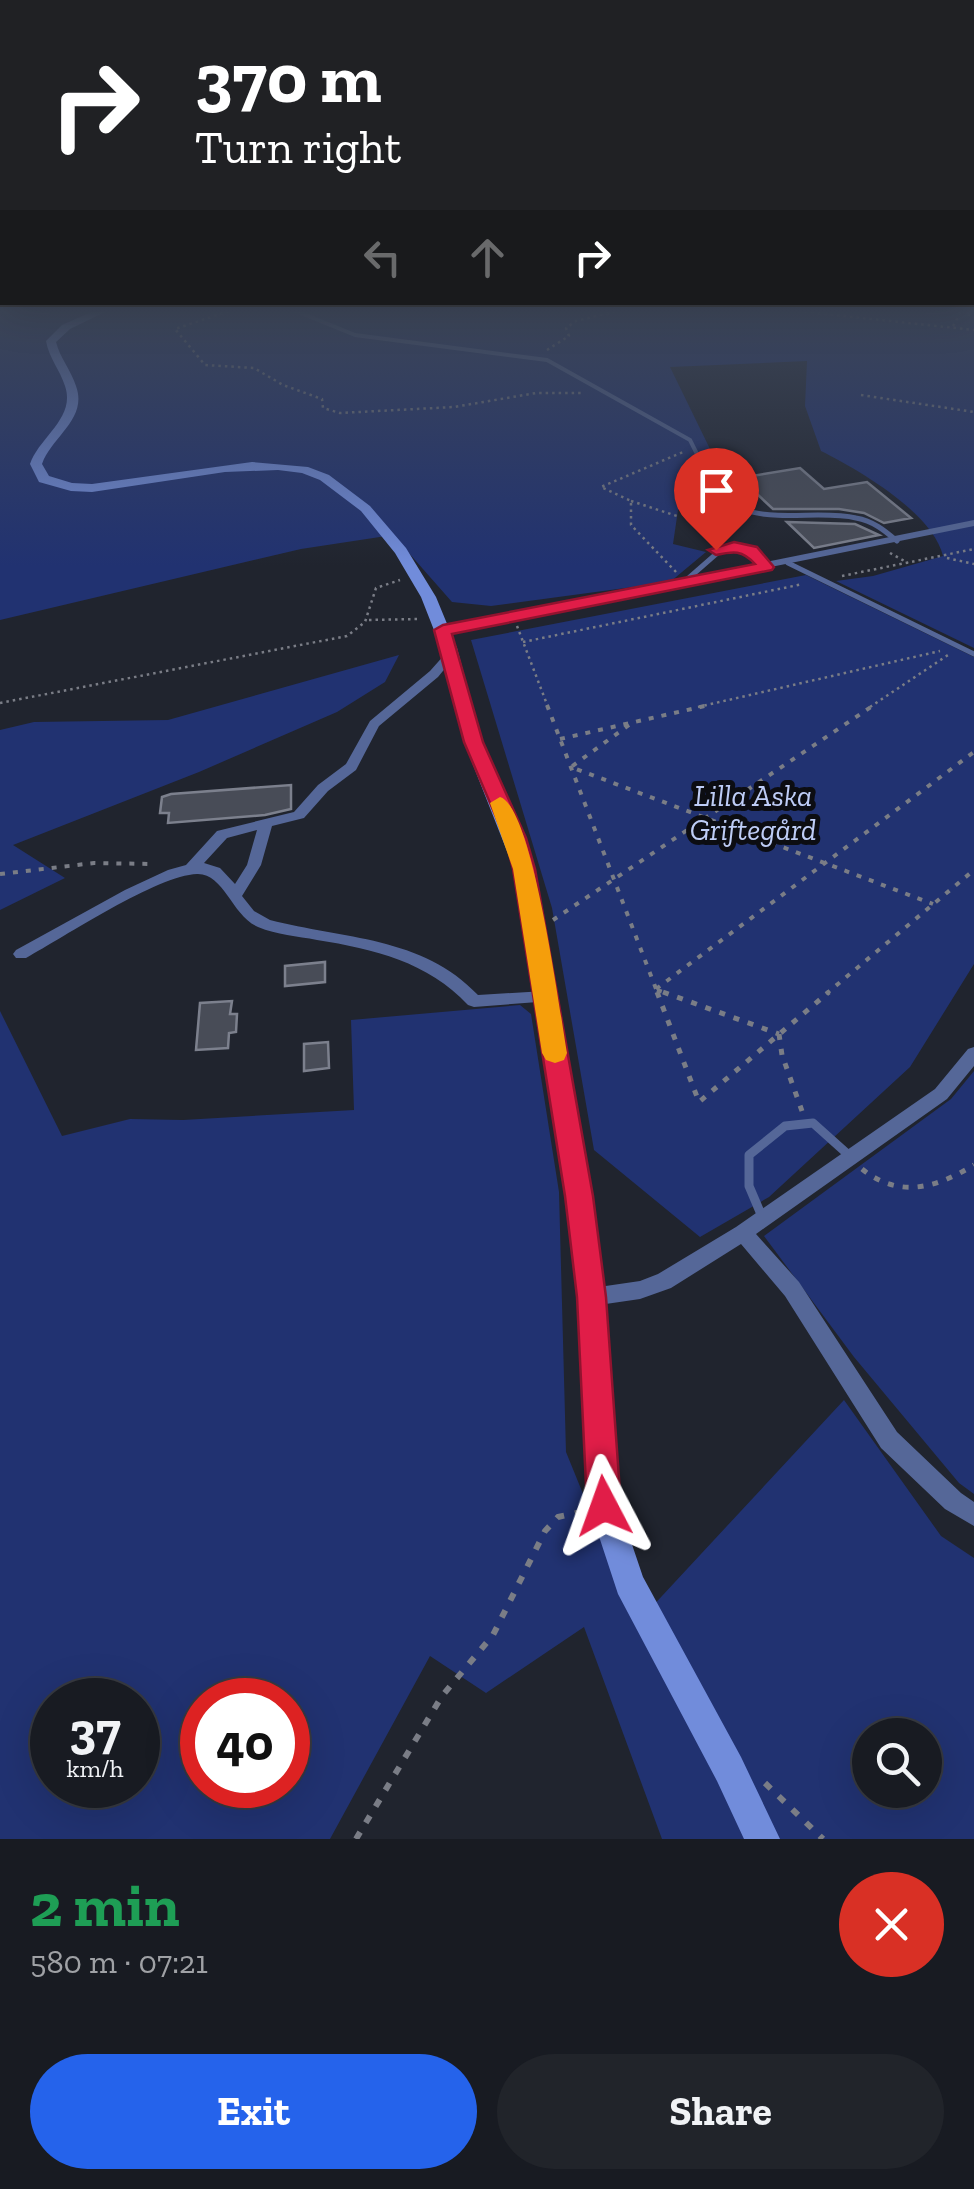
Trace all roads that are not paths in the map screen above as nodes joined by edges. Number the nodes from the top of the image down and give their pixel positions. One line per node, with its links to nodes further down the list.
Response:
1 (72, 395): 10 (street)
2 (606, 395): 3 (lane)
3 (722, 498): 5 (lane); 6 (lane)
4 (974, 523): 5 (street)
5 (897, 541): 7 (street)
6 (716, 550): 8 (lane); 9 (lane)
7 (788, 562): 8 (street); 12 (lane)
8 (766, 567): 9 (street)
9 (680, 584): 10 (street)
10 (441, 625): 11 (street)
11 (450, 654): 13 (street); 17 (street)
12 (974, 654)
13 (266, 824): 14 (street); 15 (street)
14 (192, 868): 15 (street); 16 (street)
15 (236, 894): 17 (street)
16 (21, 954)
17 (545, 998): 22 (street)
18 (974, 1054): 19 (street)
19 (852, 1158): 20 (street); 20 (lane)
20 (763, 1220): 21 (street)
21 (744, 1233): 22 (street); 23 (street)
22 (592, 1297): 24 (street)
23 (974, 1515)
24 (762, 1839)

